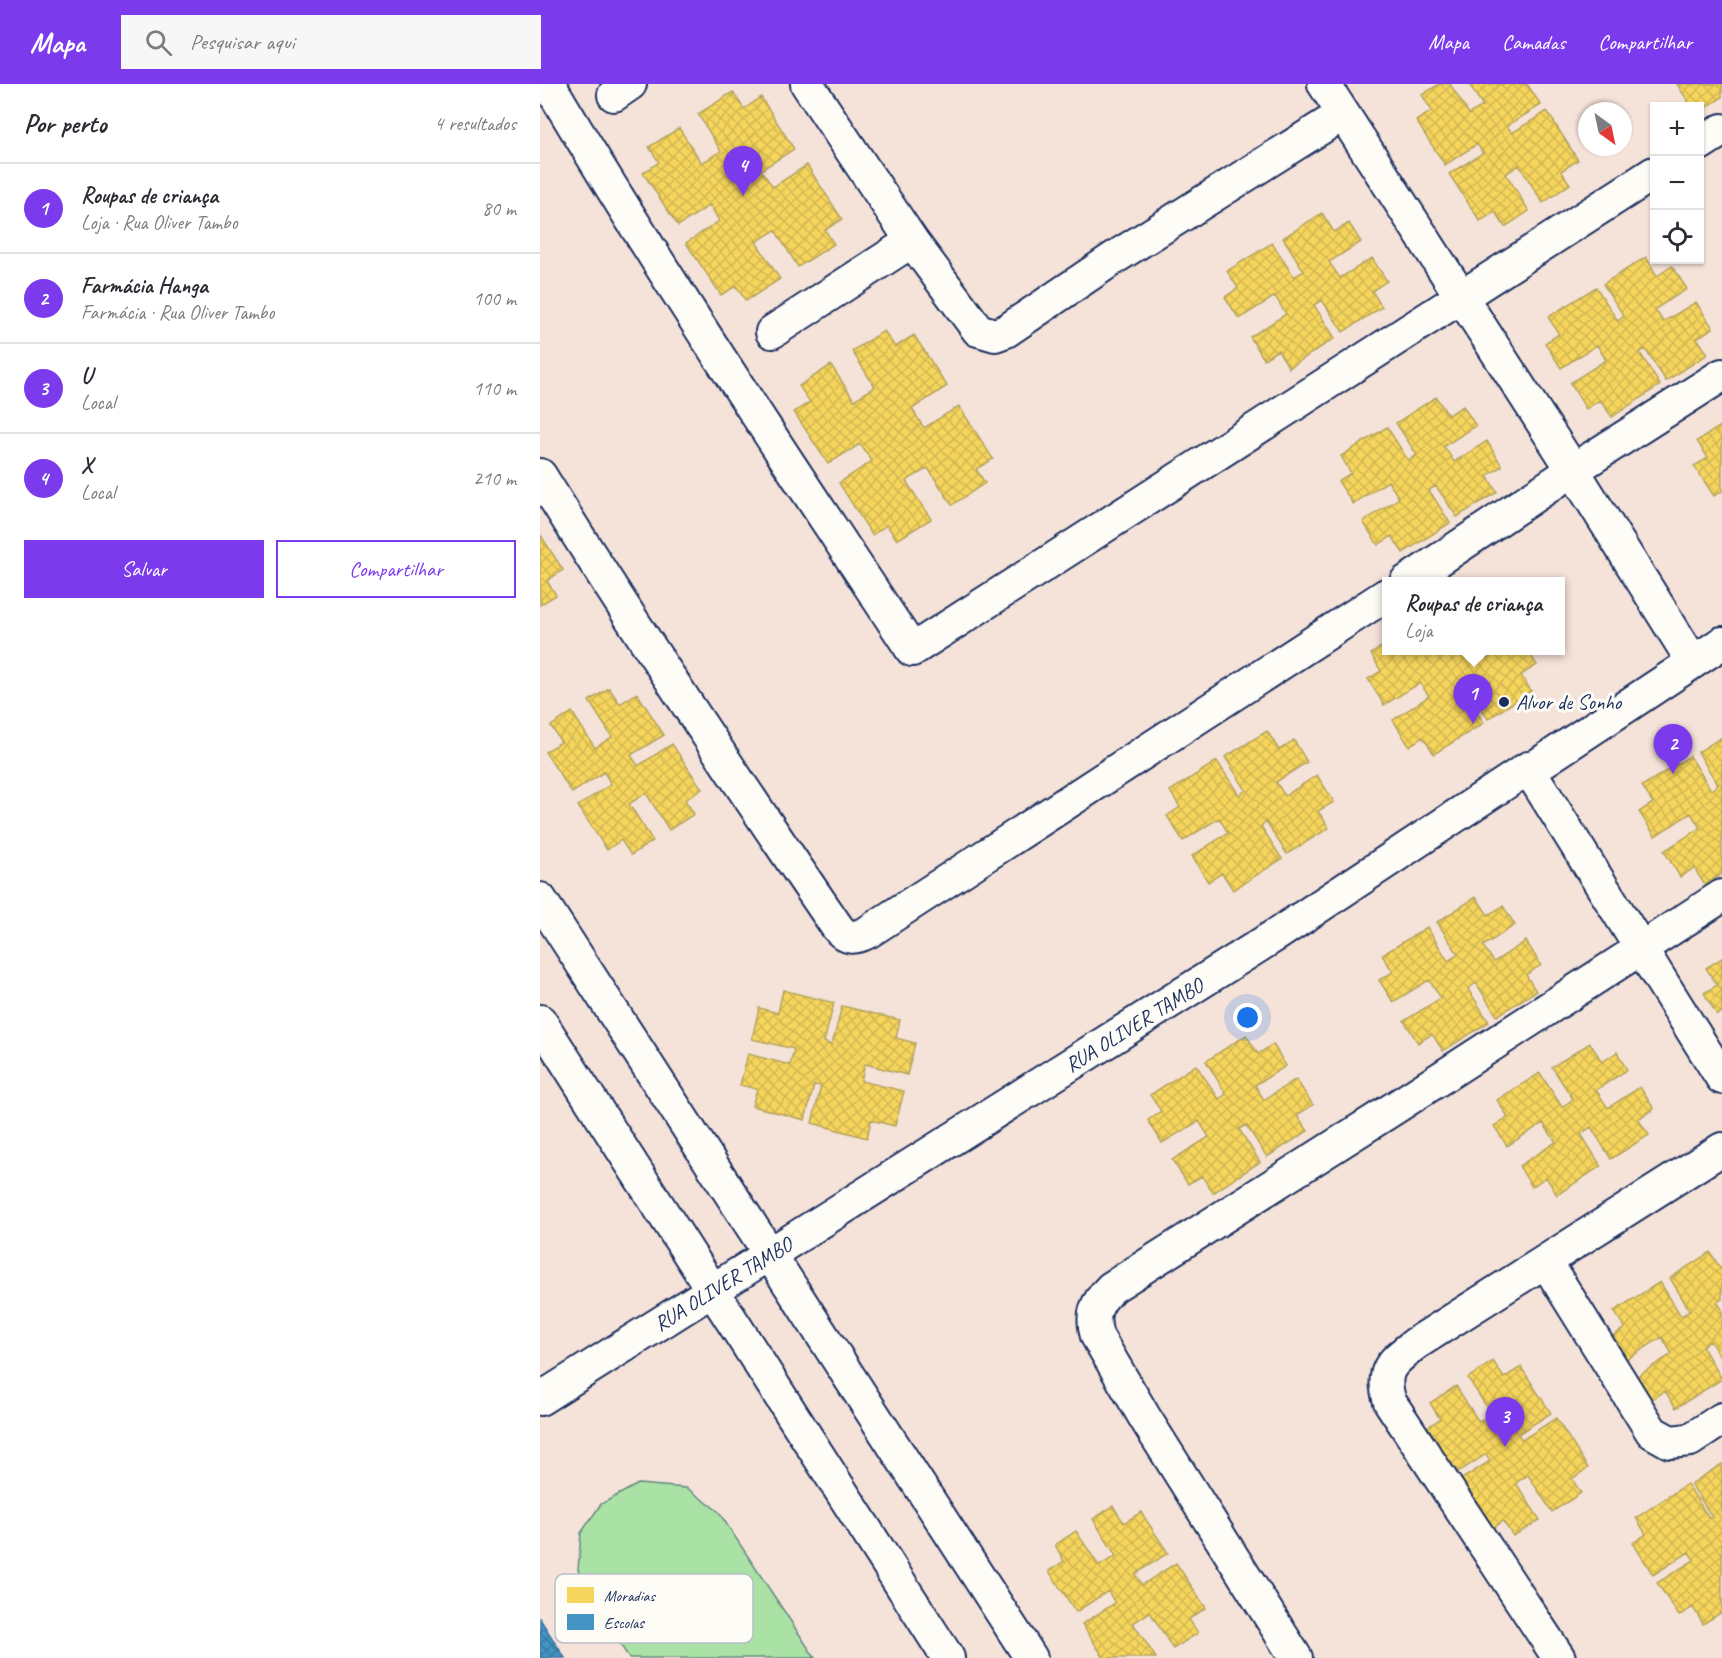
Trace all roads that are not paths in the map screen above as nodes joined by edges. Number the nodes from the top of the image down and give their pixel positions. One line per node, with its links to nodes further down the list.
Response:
1 (549, 84): 9 (street)
2 (807, 84): 8 (street)
3 (1324, 84): 4 (street)
4 (1342, 114): 8 (street); 9 (street)
5 (1722, 130): 6 (street)
6 (1704, 141)
7 (1650, 176): 9 (street)
8 (912, 241): 10 (street)
9 (1462, 297): 12 (street)
10 (772, 332)
11 (1722, 375): 12 (street)
12 (1573, 470): 14 (street); 17 (street)
13 (540, 475): 15 (street)
14 (1413, 577)
15 (1382, 598)
16 (1722, 643): 17 (street, RUA OLIVER TAMBO)
17 (1694, 662): 18 (street, RUA OLIVER TAMBO)
18 (1528, 768): 21 (street); 25 (street, RUA OLIVER TAMBO)
19 (1722, 896): 21 (street)
20 (540, 899): 25 (street)
21 (1640, 949): 23 (street); 32 (street)
22 (540, 1021): 27 (street)
23 (1722, 1078)
24 (1722, 1149): 26 (street)
25 (770, 1254): 27 (street, RUA OLIVER TAMBO); 31 (street)
26 (1546, 1262): 29 (street); 33 (street)
27 (712, 1290): 28 (street, RUA OLIVER TAMBO); 30 (street)
28 (540, 1399)
29 (1722, 1419)
30 (948, 1658)
31 (1031, 1658)
32 (1296, 1658)
33 (1559, 1658)

